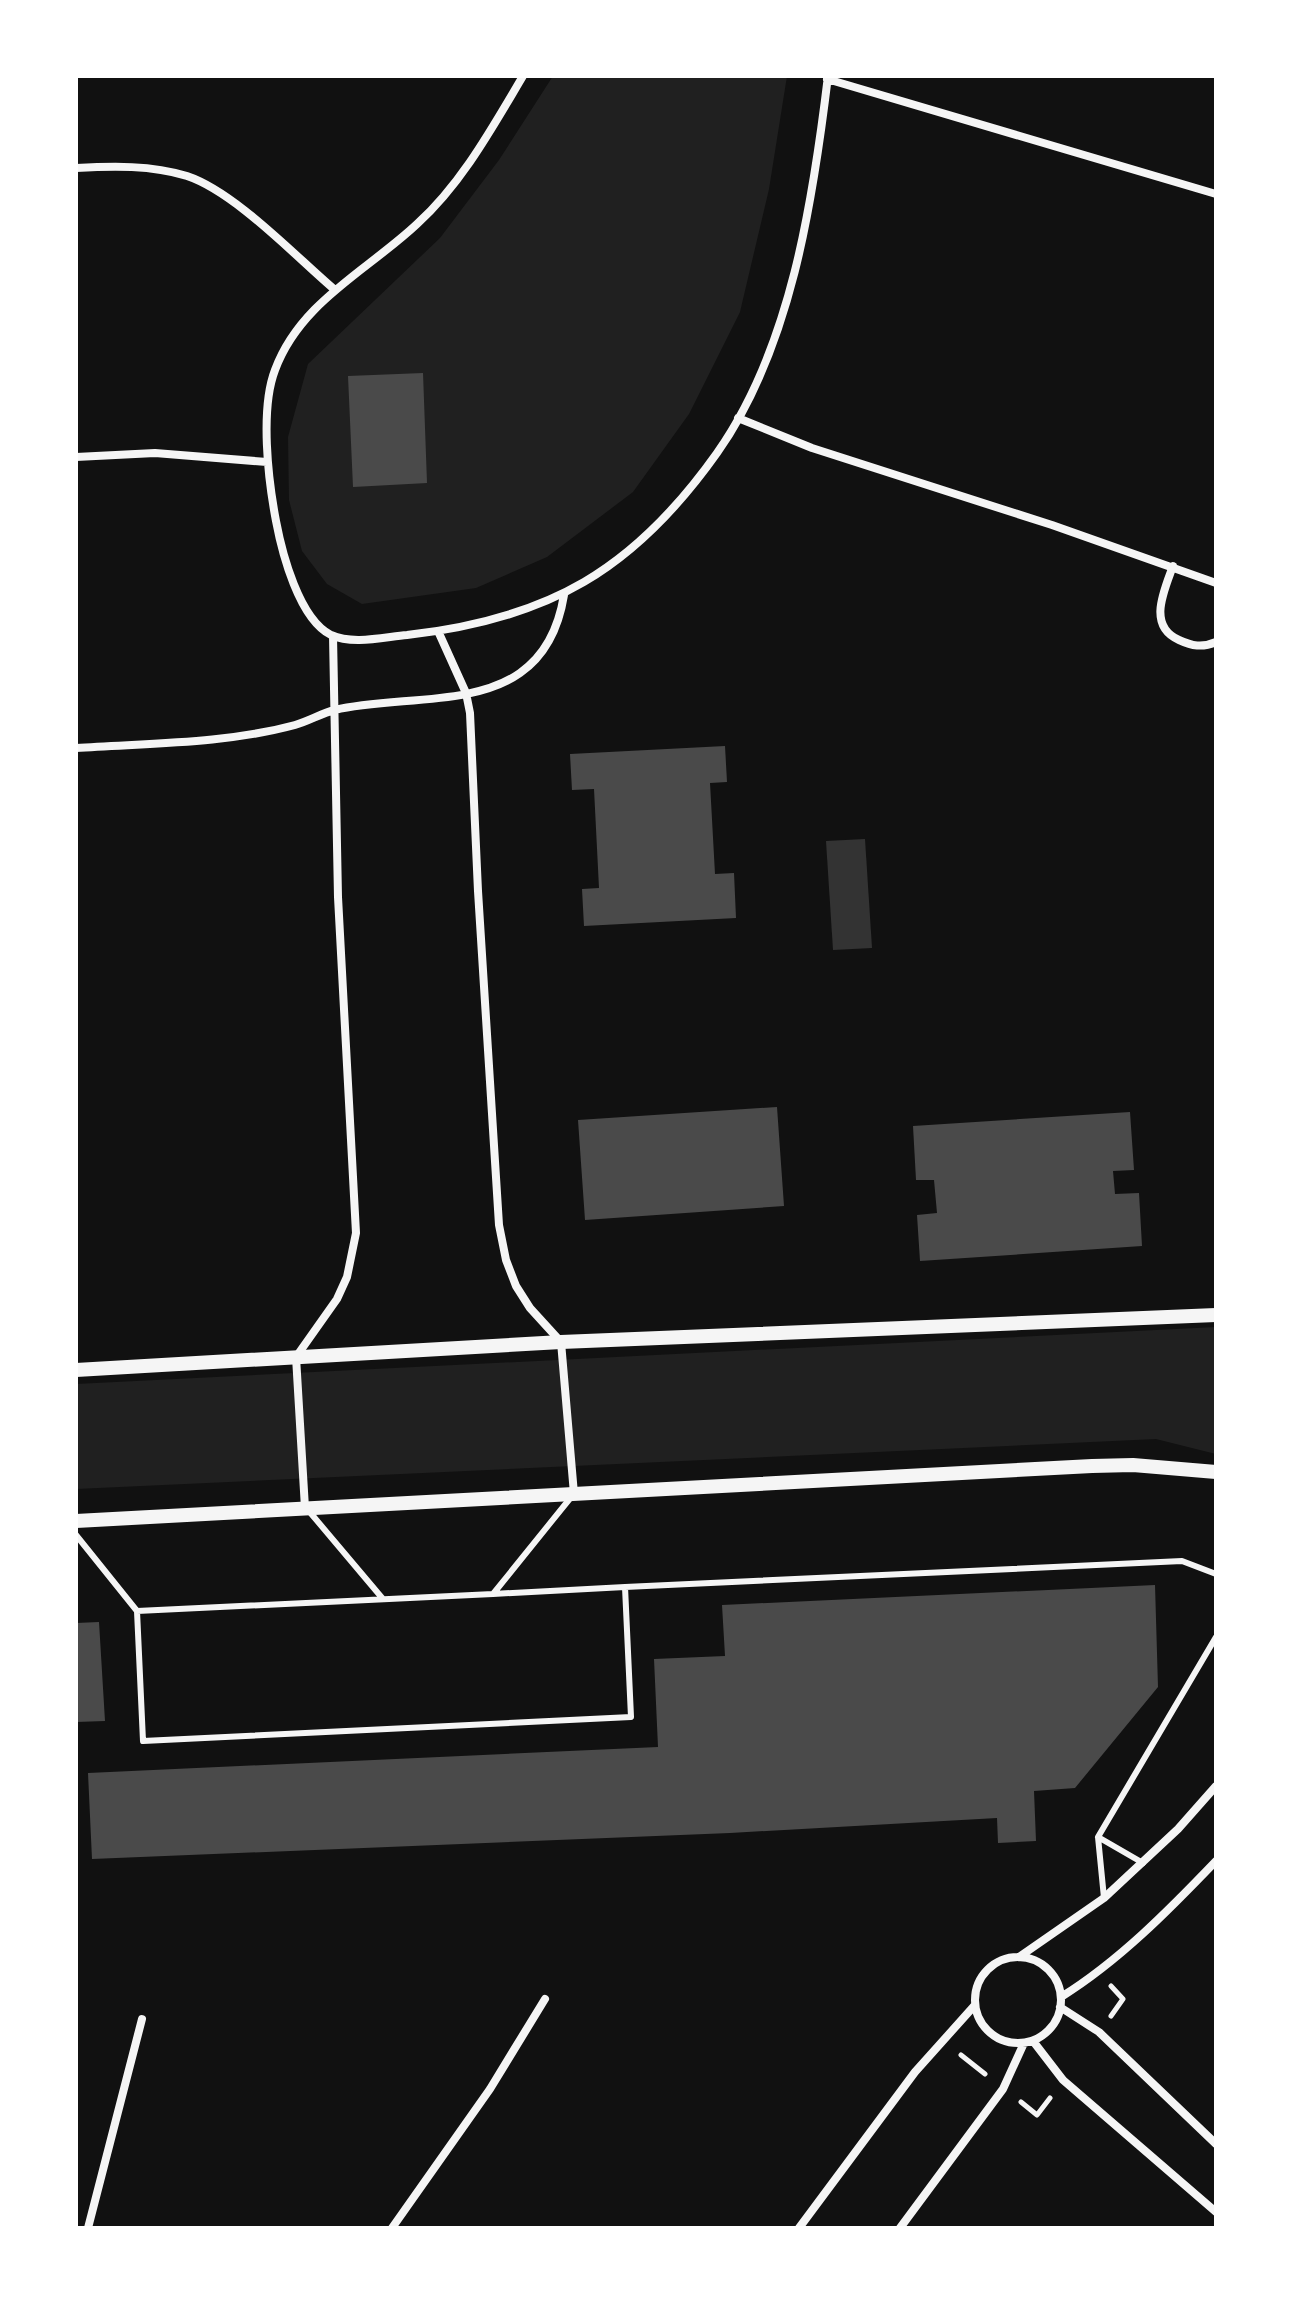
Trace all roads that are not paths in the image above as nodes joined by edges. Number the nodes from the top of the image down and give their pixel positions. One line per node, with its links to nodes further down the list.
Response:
1 (523, 76): 5 (street)
2 (828, 77): 4 (street); 6 (street)
3 (76, 168): 5 (street)
4 (1216, 194)
5 (335, 290): 8 (street)
6 (738, 418): 9 (street); 11 (street)
7 (76, 457): 8 (street)
8 (267, 462): 13 (street)
9 (1173, 566): 10 (street); 14 (street)
10 (1216, 583)
11 (564, 595): 12 (street); 15 (street)
12 (438, 631): 13 (street); 15 (street)
13 (333, 636): 16 (street)
14 (1216, 642)
15 (466, 693): 16 (street); 19 (street)
16 (335, 710): 17 (street); 20 (street)
17 (76, 748)
18 (1216, 1315): 19 (street)
19 (561, 1342): 20 (street); 23 (street)
20 (296, 1357): 21 (street); 24 (street)
21 (76, 1370)
22 (1216, 1472): 23 (street)
23 (574, 1494): 24 (street); 29 (lane)
24 (305, 1508): 25 (street); 30 (lane)
25 (76, 1521)
26 (76, 1535): 31 (lane)
27 (1216, 1574): 28 (lane)
28 (625, 1587): 29 (lane); 31 (lane)
29 (493, 1594): 30 (lane)
30 (383, 1599): 31 (lane)
31 (137, 1611)
32 (1216, 1637): 34 (lane)
33 (1216, 1786): 36 (street)
34 (1098, 1837): 36 (lane); 37 (lane)
35 (1216, 1861): 39 (street)
36 (1143, 1863): 37 (street)
37 (1104, 1898): 38 (street)
38 (1019, 1957): 39 (street); 41 (street)
39 (1061, 1997): 42 (street)
40 (545, 1999): 48 (street)
41 (975, 2005): 44 (street); 49 (street)
42 (1060, 2007): 44 (street); 45 (street)
43 (142, 2019): 47 (street)
44 (1029, 2042): 46 (street); 50 (street)
45 (1216, 2144)
46 (1216, 2212)
47 (88, 2228)
48 (392, 2228)
49 (799, 2228)
50 (900, 2228)

